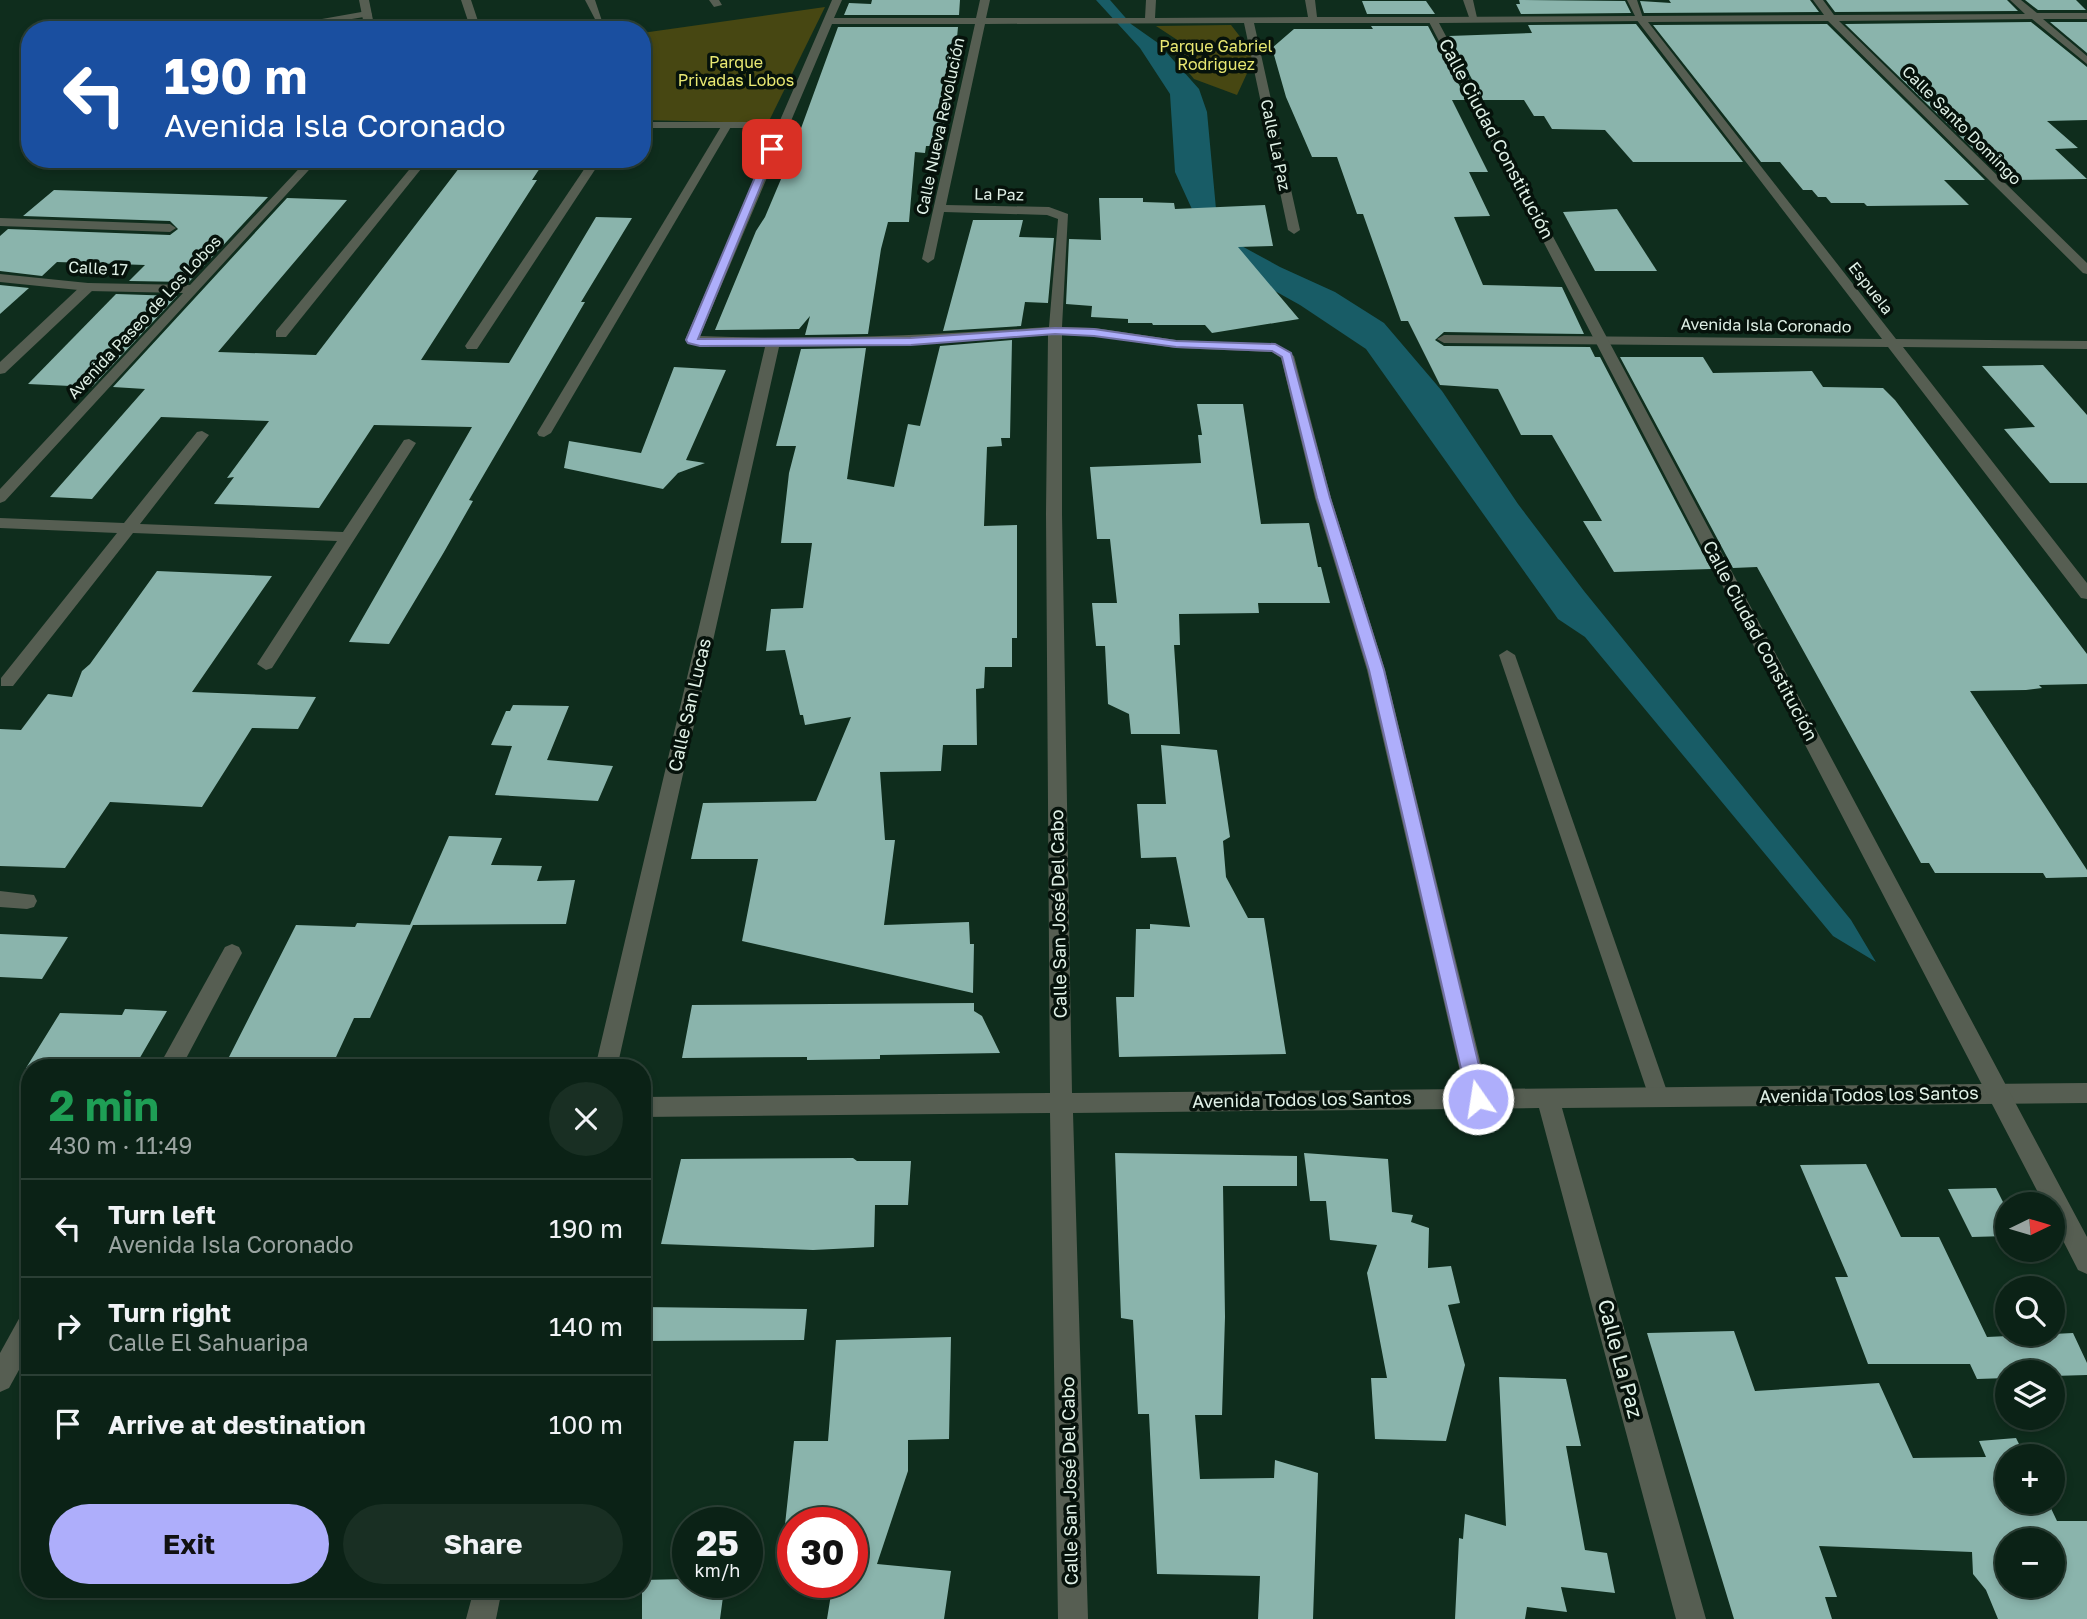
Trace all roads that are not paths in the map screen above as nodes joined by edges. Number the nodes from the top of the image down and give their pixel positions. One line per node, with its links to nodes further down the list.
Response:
1 (364, 0): 12 (street)
2 (466, 0): 24 (street)
3 (590, 0): 15 (street)
4 (837, 0): 25 (street)
5 (985, 0): 26 (street, Calle Nueva Revolución)
6 (1152, 0): 27 (street)
7 (1310, 0): 19 (street)
8 (1468, 0): 21 (street)
9 (1632, 0): 16 (street, Espuela)
10 (1818, 0): 17 (street, Calle Santo Domingo)
11 (2015, 0): 13 (street)
12 (367, 14): 22 (street); 23 (street)
13 (2032, 16): 14 (street); 17 (street); 28 (street)
14 (2087, 16)
15 (599, 19)
16 (1641, 19): 17 (street); 21 (street); 50 (street, Espuela)
17 (1831, 19): 41 (street, Calle Santo Domingo)
18 (1248, 20): 19 (street); 27 (street); 39 (street, Calle La Paz)
19 (1313, 20): 20 (street)
20 (1433, 20): 21 (street); 48 (street, Calle Ciudad Constitución)
21 (1475, 20)
22 (322, 21)
23 (368, 21)
24 (472, 21)
25 (827, 21): 26 (street); 49 (street)
26 (978, 21): 27 (street); 35 (street, Calle Nueva Revolución)
27 (1145, 21)
28 (2087, 61)
29 (651, 125): 30 (street)
30 (727, 125): 31 (street); 54 (lane)
31 (749, 125)
32 (306, 168): 44 (street, Avenida Paseo de Los Lobos)
33 (417, 168): 46 (street)
34 (591, 168): 52 (street)
35 (940, 208): 36 (street, La Paz); 40 (street, Calle Nueva Revolución)
36 (1058, 213): 45 (street, Calle San José Del Cabo)
37 (0, 222): 38 (street)
38 (170, 228)
39 (1294, 230)
40 (928, 259)
41 (2087, 270)
42 (0, 278): 43 (street, Calle 17)
43 (88, 287): 44 (street, Calle 17); 53 (street)
44 (194, 289): 57 (street, Avenida Paseo de Los Lobos)
45 (1055, 331): 49 (street); 74 (street); 75 (street, Calle San José Del Cabo)
46 (281, 334)
47 (1444, 339): 48 (street, Avenida Isla Coronado)
48 (1602, 341): 50 (street, Avenida Isla Coronado); 71 (street, Calle Ciudad Constitución)
49 (773, 343): 69 (street, Calle San Lucas)
50 (1892, 344): 51 (street, Avenida Isla Coronado); 61 (street, Espuela)
51 (2087, 345)
52 (472, 346)
53 (0, 370)
54 (544, 433)
55 (202, 435): 59 (street)
56 (409, 443): 60 (street)
57 (0, 498)
58 (0, 523): 59 (street)
59 (128, 529): 60 (street); 64 (street)
60 (349, 537): 63 (street)
61 (2087, 594)
62 (1507, 654): 72 (lane)
63 (266, 664)
64 (7, 682)
65 (0, 899): 66 (street)
66 (27, 901)
67 (232, 953): 68 (street)
68 (174, 1059)
69 (608, 1059)
70 (2087, 1093): 71 (street, Avenida Todos los Santos)
71 (1998, 1094): 72 (street, Avenida Todos los Santos); 77 (street, Calle Ciudad Constitución)
72 (1659, 1097): 73 (street, Avenida Todos los Santos)
73 (1548, 1098): 74 (street, Avenida Todos los Santos); 83 (street, Calle La Paz)
74 (1478, 1099): 75 (street, Avenida Todos los Santos)
75 (1061, 1103): 76 (street, Avenida Todos los Santos); 82 (street, Calle San José Del Cabo)
76 (651, 1107)
77 (2087, 1262)
78 (21, 1340): 79 (street)
79 (0, 1379)
80 (486, 1598): 81 (street)
81 (481, 1619)
82 (1073, 1619)
83 (1692, 1619)

